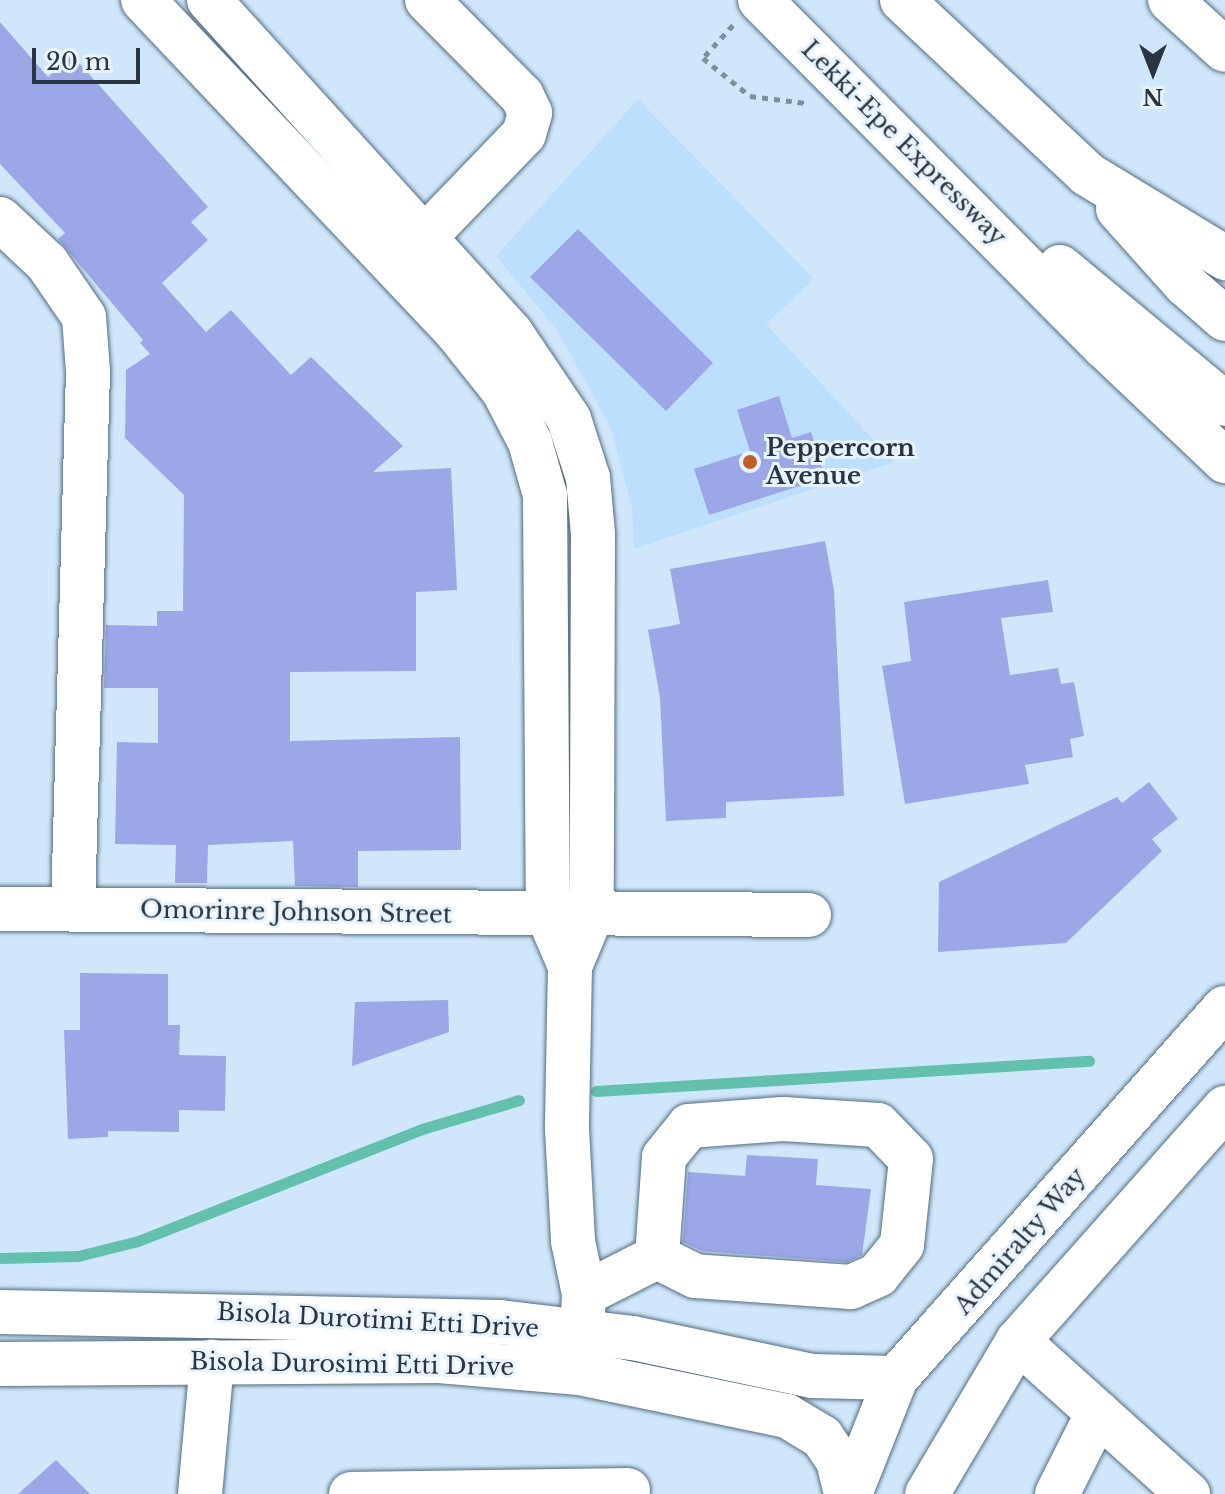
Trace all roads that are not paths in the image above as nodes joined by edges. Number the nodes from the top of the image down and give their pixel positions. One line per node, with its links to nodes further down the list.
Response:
1 (209, 0): 11 (main road)
2 (427, 0): 11 (main road)
3 (760, 0): 8 (main road, Lekki-Epe Expressway)
4 (902, 0): 9 (main road)
5 (1170, 0): 7 (main road)
6 (169, 9): 19 (main road)
7 (1225, 50)
8 (875, 111): 14 (main road); 15 (main road, Lekki-Epe Expressway)
9 (1087, 174): 12 (main road); 13 (main road)
10 (0, 219): 17 (main road)
11 (424, 238): 18 (main road)
12 (1225, 258)
13 (1225, 319)
14 (1225, 404)
15 (1225, 461)
16 (0, 909): 17 (main road, Omorinre Johnson Street)
17 (73, 909): 19 (main road, Omorinre Johnson Street)
18 (592, 914): 19 (main road, Omorinre Johnson Street); 20 (main road, Omorinre Johnson Street); 21 (main road)
19 (548, 915): 21 (main road)
20 (809, 915)
21 (570, 966): 26 (main road)
22 (1216, 1033): 30 (main road, Admiralty Way)
23 (1225, 1108): 27 (main road)
24 (657, 1257): 24 (main road); 26 (main road)
25 (0, 1312): 26 (main road, Bisola Durotimi Etti Drive)
26 (583, 1333): 28 (main road, Bisola Durosimi Etti Drive); 30 (main road, Bisola Durotimi Etti Drive); 35 (main road, Bisola Durosimi Etti Drive)
27 (1018, 1341): 31 (main road); 36 (main road)
28 (212, 1362): 29 (main road, Bisola Durosimi Etti Drive); 33 (main road)
29 (0, 1364)
30 (896, 1378): 35 (main road, Admiralty Way)
31 (1098, 1413): 37 (main road); 38 (main road)
32 (628, 1490): 34 (main road)
33 (200, 1494)
34 (351, 1494)
35 (848, 1494)
36 (927, 1494)
37 (1057, 1494)
38 (1188, 1494)

